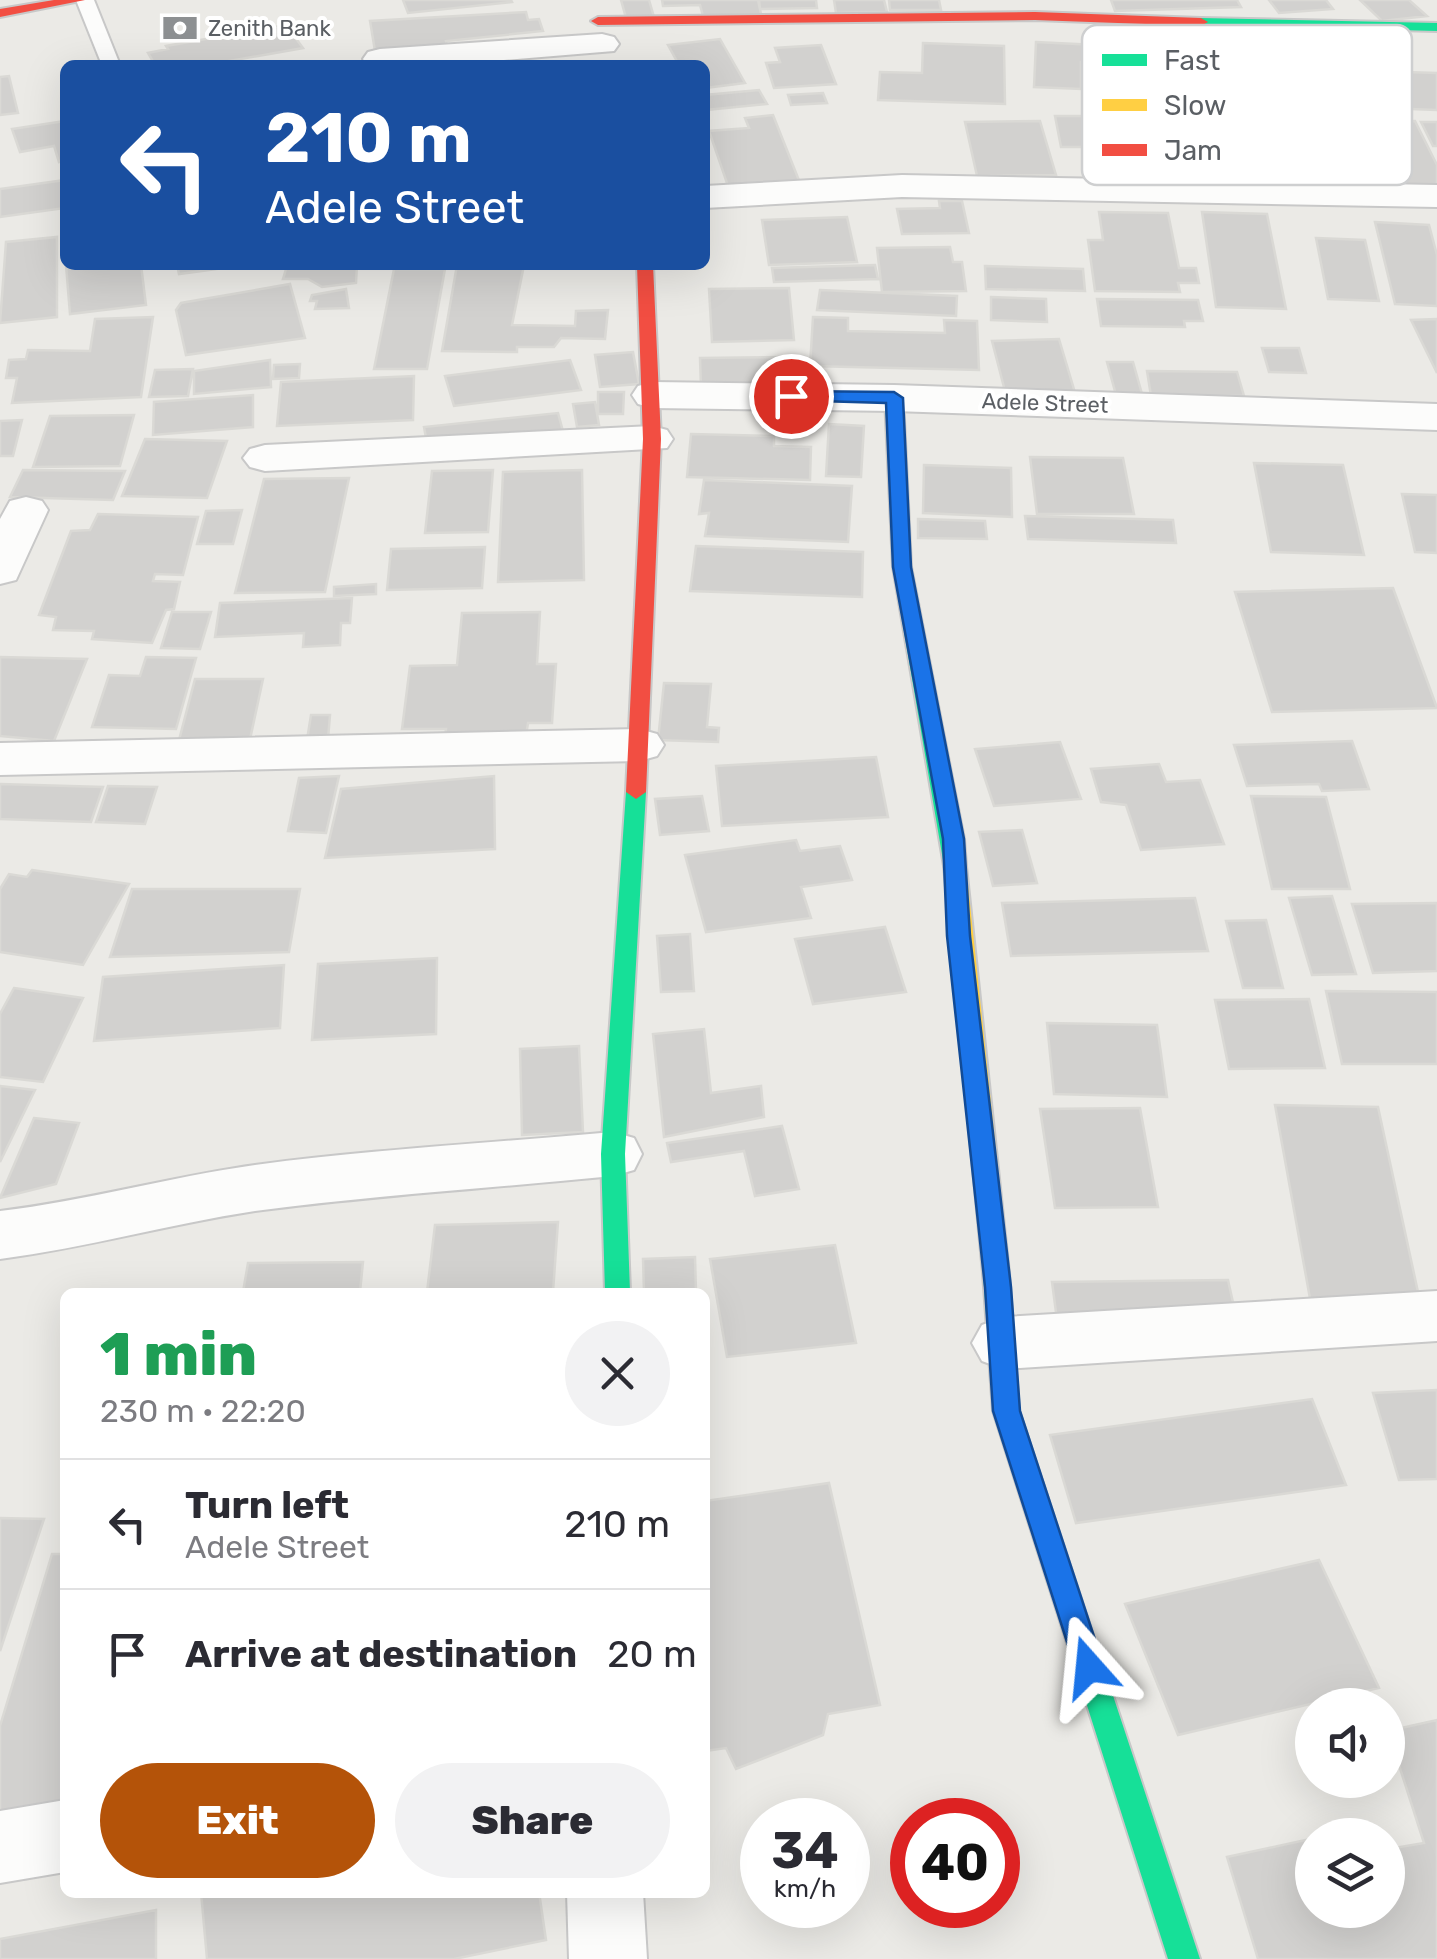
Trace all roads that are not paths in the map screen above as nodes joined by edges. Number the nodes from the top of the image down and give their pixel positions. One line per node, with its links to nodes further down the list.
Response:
1 (78, 0): 3 (street)
2 (86, 0): 9 (lane)
3 (0, 12)
4 (1267, 25): 7 (street)
5 (1412, 27): 6 (street)
6 (1437, 27)
7 (600, 32): 8 (street)
8 (380, 59)
9 (109, 60)
10 (1437, 196): 11 (street)
11 (710, 198)
12 (645, 270): 13 (street)
13 (653, 395): 14 (street, Adele Street); 16 (street)
14 (894, 398): 15 (street, Adele Street); 26 (street)
15 (1437, 416)
16 (652, 439): 17 (street); 20 (street)
17 (265, 458)
18 (26, 510): 19 (street)
19 (0, 570)
20 (639, 745): 21 (street); 22 (street)
21 (0, 759)
22 (614, 1154): 23 (street); 24 (street)
23 (0, 1235)
24 (617, 1288)
25 (1437, 1316): 26 (street)
26 (1004, 1343): 31 (street)
27 (60, 1837): 28 (street)
28 (0, 1847)
29 (605, 1898): 30 (street)
30 (608, 1959)
31 (1184, 1959)

